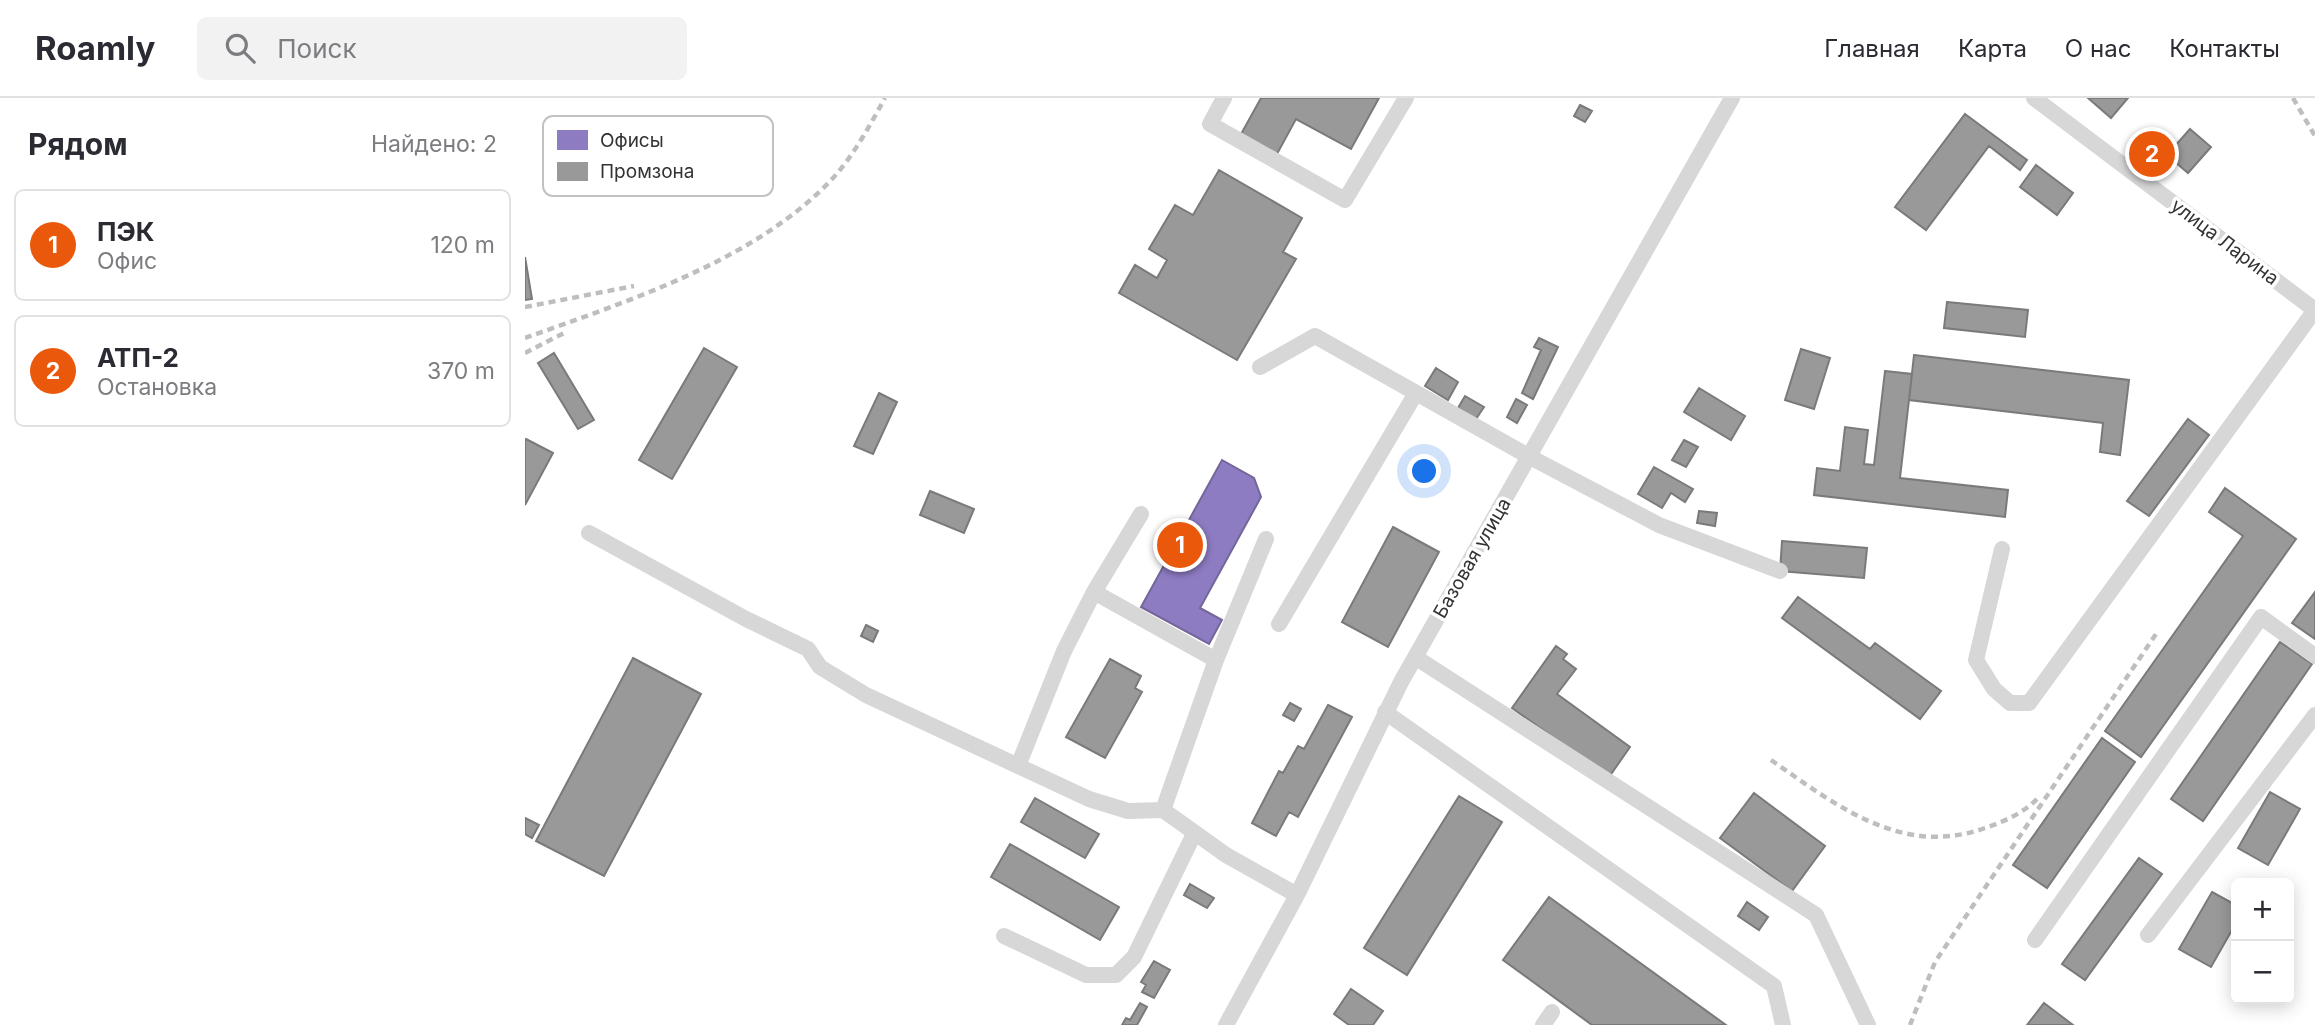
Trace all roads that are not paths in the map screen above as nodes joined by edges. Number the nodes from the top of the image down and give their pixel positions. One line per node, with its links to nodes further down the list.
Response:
1 (1224, 98): 2 (street)
2 (1406, 98)
3 (1733, 98): 8 (street, Базовая улица)
4 (2034, 98): 5 (street, улица Ларина)
5 (2315, 310): 12 (street)
6 (1260, 367): 7 (street)
7 (1416, 393): 8 (street); 15 (street)
8 (1530, 457): 13 (street); 17 (street, Базовая улица)
9 (1141, 514): 14 (street)
10 (589, 533): 21 (street)
11 (1266, 539): 18 (street)
12 (2002, 549)
13 (1780, 571)
14 (1094, 592): 18 (street); 21 (street)
15 (1279, 624)
16 (2315, 656): 27 (street)
17 (1415, 657): 19 (street, Базовая улица); 30 (street)
18 (1216, 660): 22 (street)
19 (1385, 712): 24 (street, Базовая улица); 29 (street)
20 (2315, 715): 25 (street)
21 (1019, 766): 22 (street)
22 (1163, 810): 23 (street)
23 (1194, 834): 24 (street); 26 (street)
24 (1297, 895): 28 (street, Базовая улица)
25 (2148, 935)
26 (1004, 936)
27 (2035, 940)
28 (1226, 1025)
29 (1783, 1025)
30 (1868, 1025)

